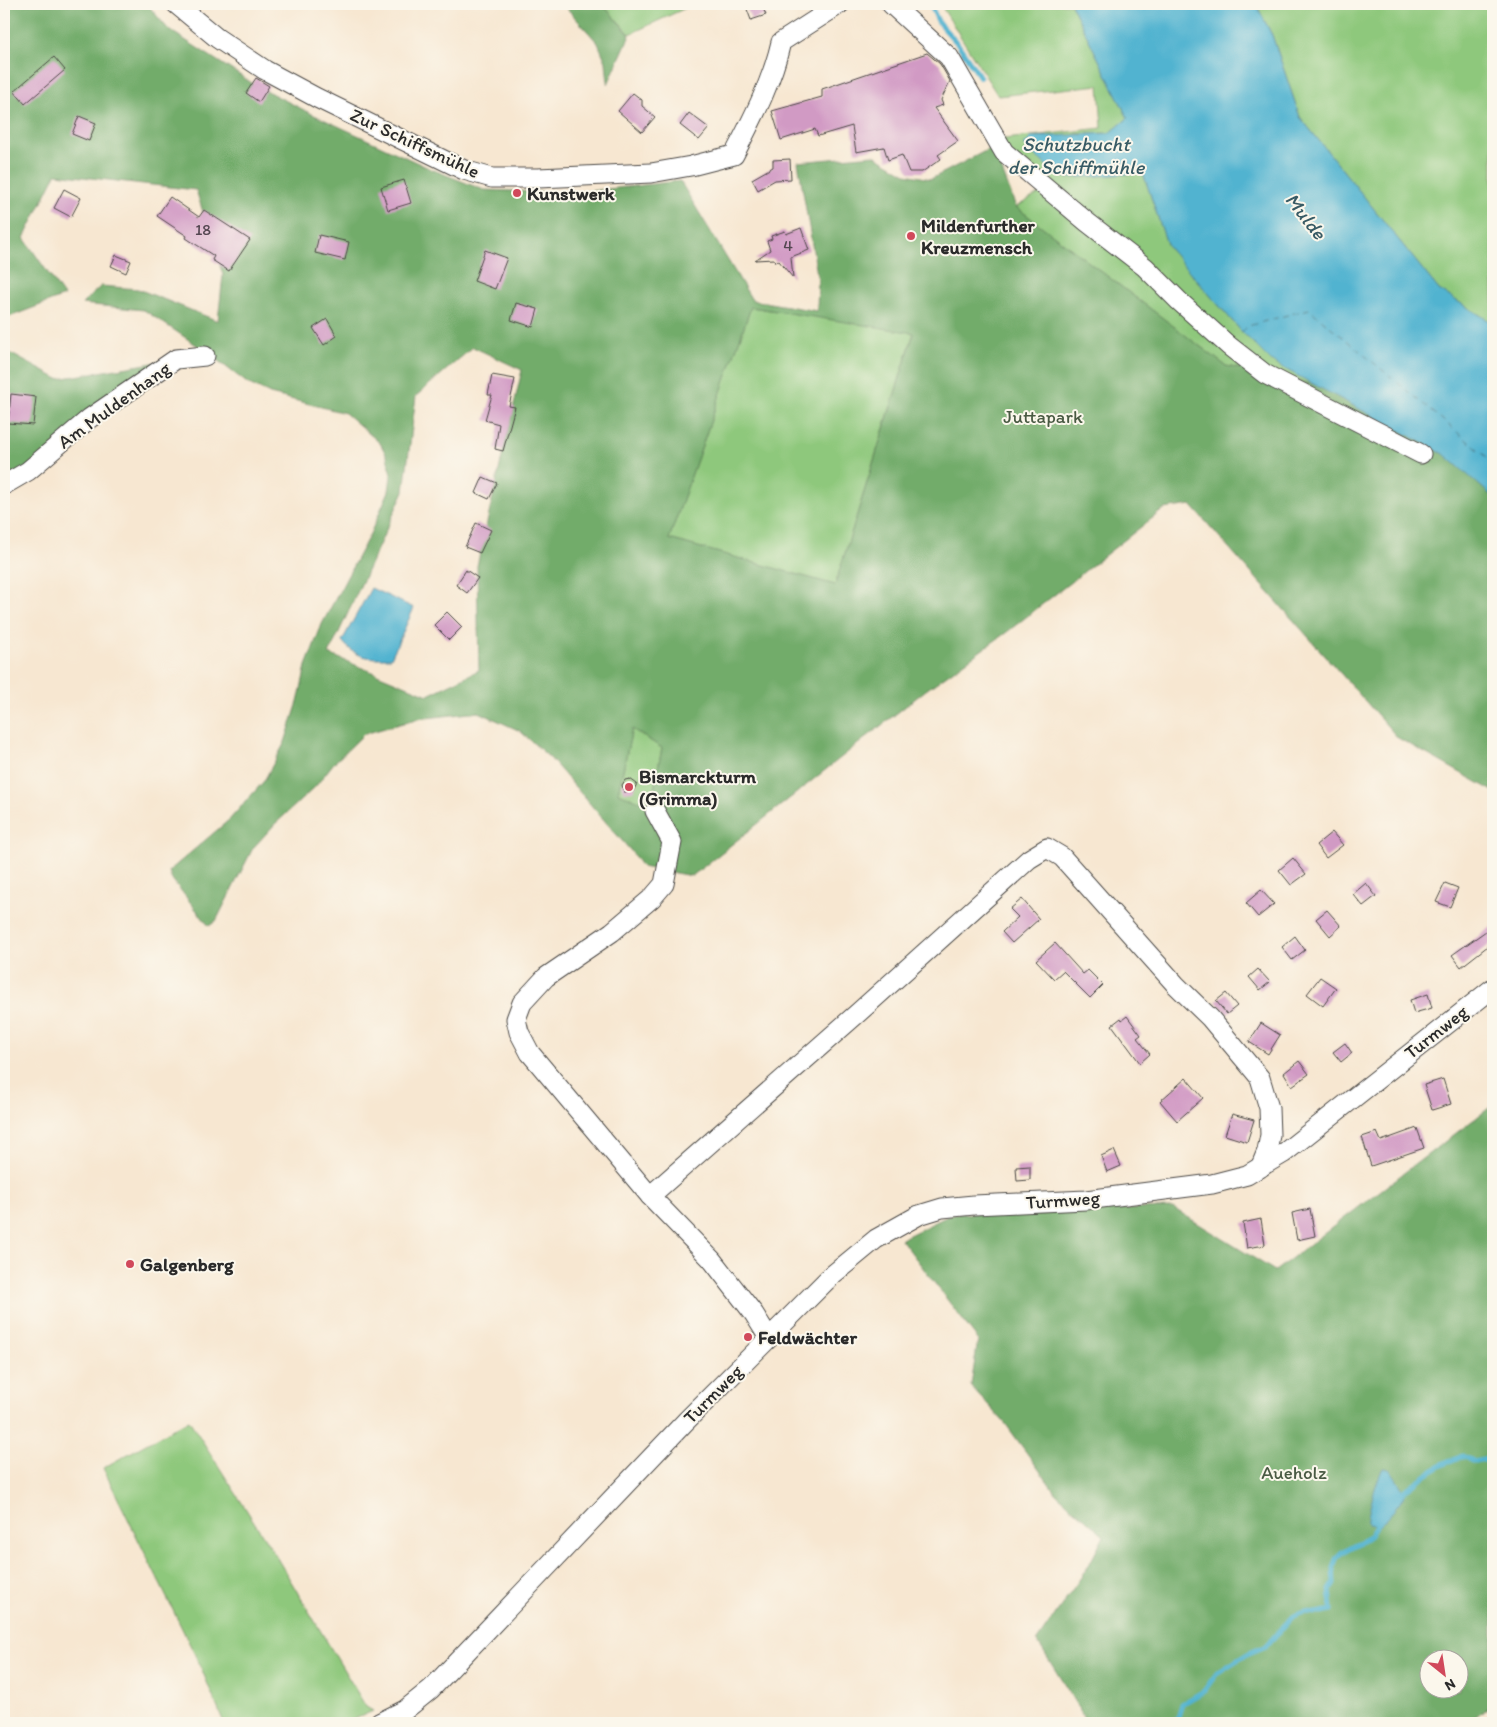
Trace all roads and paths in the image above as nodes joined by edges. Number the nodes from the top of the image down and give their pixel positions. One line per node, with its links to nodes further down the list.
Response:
1 (176, 4): 2 (street, Zur Schiffsmühle)
2 (840, 4)
3 (891, 4): 5 (street)
4 (205, 356): 6 (street, Am Muldenhang)
5 (1421, 454)
6 (4, 486)
7 (655, 811): 10 (street)
8 (1493, 988): 9 (street, Turmweg)
9 (1260, 1168): 10 (street); 11 (street, Turmweg)
10 (650, 1196): 11 (street)
11 (769, 1338): 12 (street, Turmweg)
12 (379, 1723)

